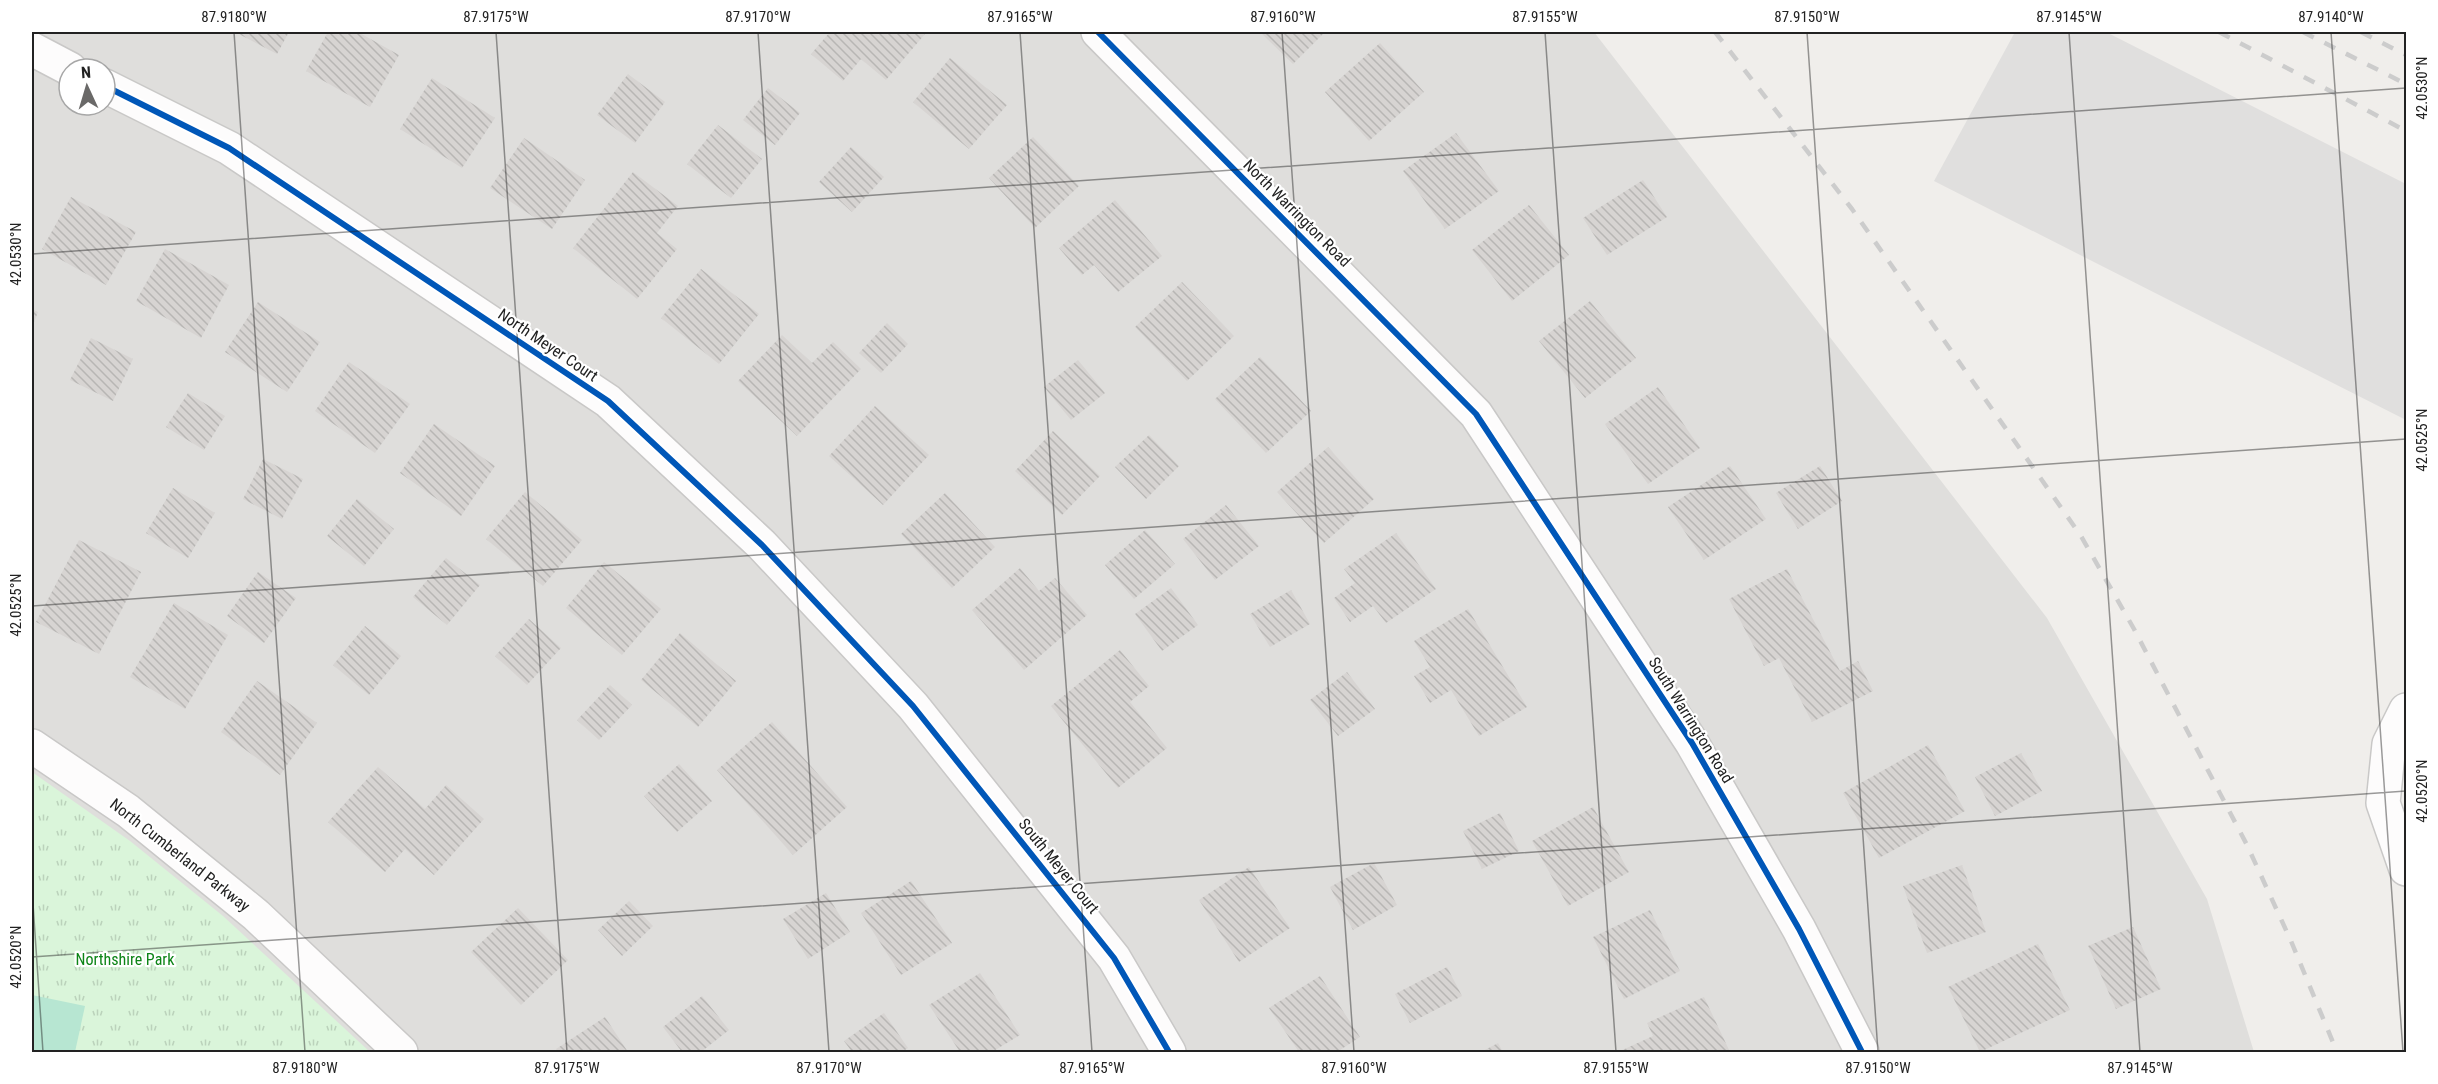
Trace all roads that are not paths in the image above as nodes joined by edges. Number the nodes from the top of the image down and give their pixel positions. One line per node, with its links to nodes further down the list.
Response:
1 (1098, 32): 5 (street, North Warrington Road)
2 (32, 50): 3 (street)
3 (57, 62)
4 (117, 92): 6 (street, North Meyer Court)
5 (1476, 414): 12 (street, South Warrington Road)
6 (913, 706): 11 (street, South Meyer Court)
7 (2406, 710): 9 (street)
8 (32, 746): 10 (street, North Cumberland Parkway)
9 (2406, 869)
10 (401, 1053)
11 (1170, 1053)
12 (1862, 1053)

